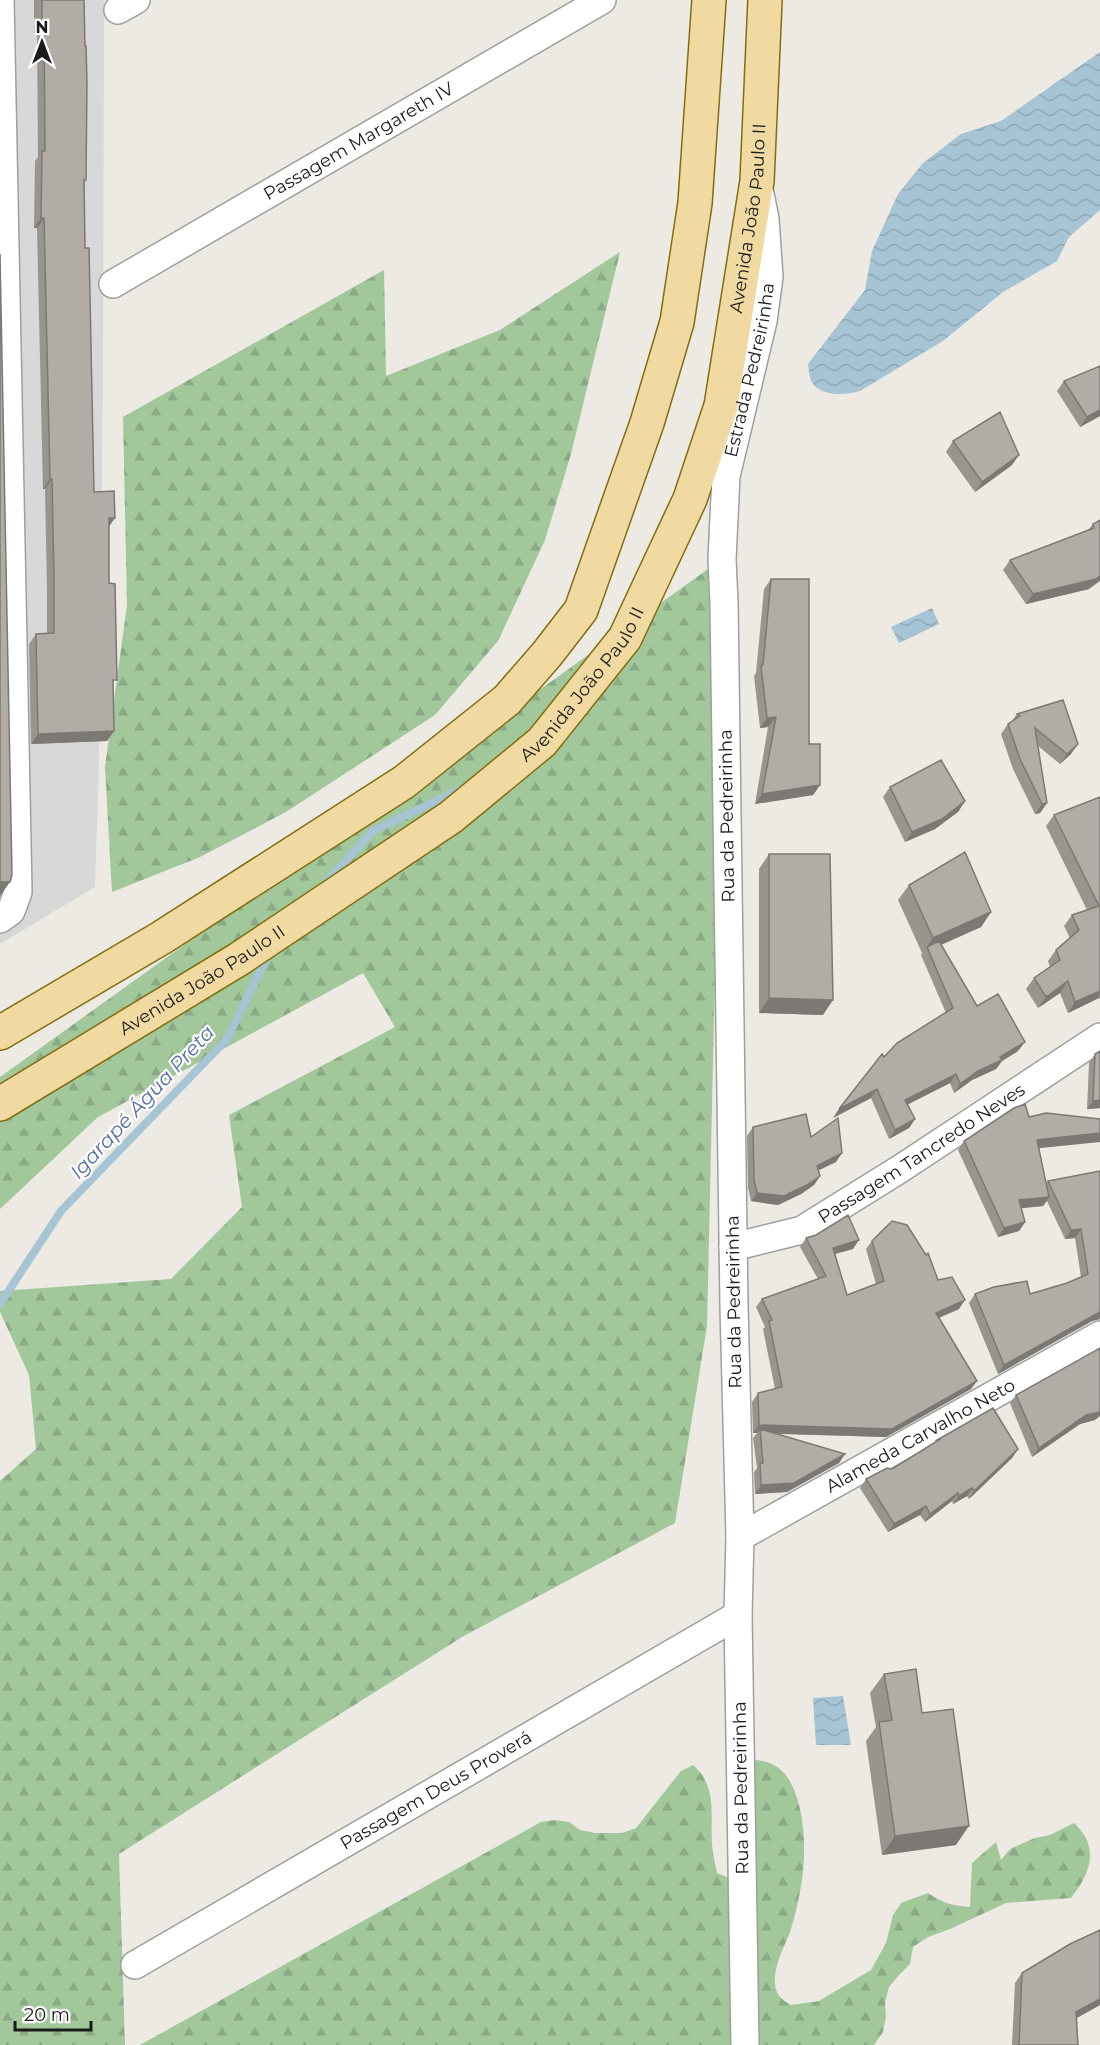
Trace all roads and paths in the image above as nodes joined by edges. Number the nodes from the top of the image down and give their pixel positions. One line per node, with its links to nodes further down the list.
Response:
1 (0, 0): 5 (street)
2 (602, 0): 8 (street, Passagem Margareth IV)
3 (708, 0): 11 (main road)
4 (765, 0): 6 (main road, Avenida João Paulo II)
5 (1, 127): 7 (street)
6 (757, 181): 9 (street, Estrada Pedreirinha); 13 (main road, Avenida João Paulo II)
7 (2, 187): 10 (street)
8 (113, 284)
9 (722, 559): 14 (street, Rua da Pedreirinha)
10 (0, 919)
11 (0, 1033)
12 (1100, 1037): 14 (street, Passagem Tancredo Neves)
13 (0, 1104)
14 (733, 1247): 16 (street, Rua da Pedreirinha)
15 (1100, 1335): 16 (street, Alameda Carvalho Neto)
16 (740, 1537): 17 (street, Rua da Pedreirinha)
17 (738, 1615): 18 (street, Passagem Deus Proverá); 19 (street, Rua da Pedreirinha)
18 (135, 1965)
19 (745, 2045)

